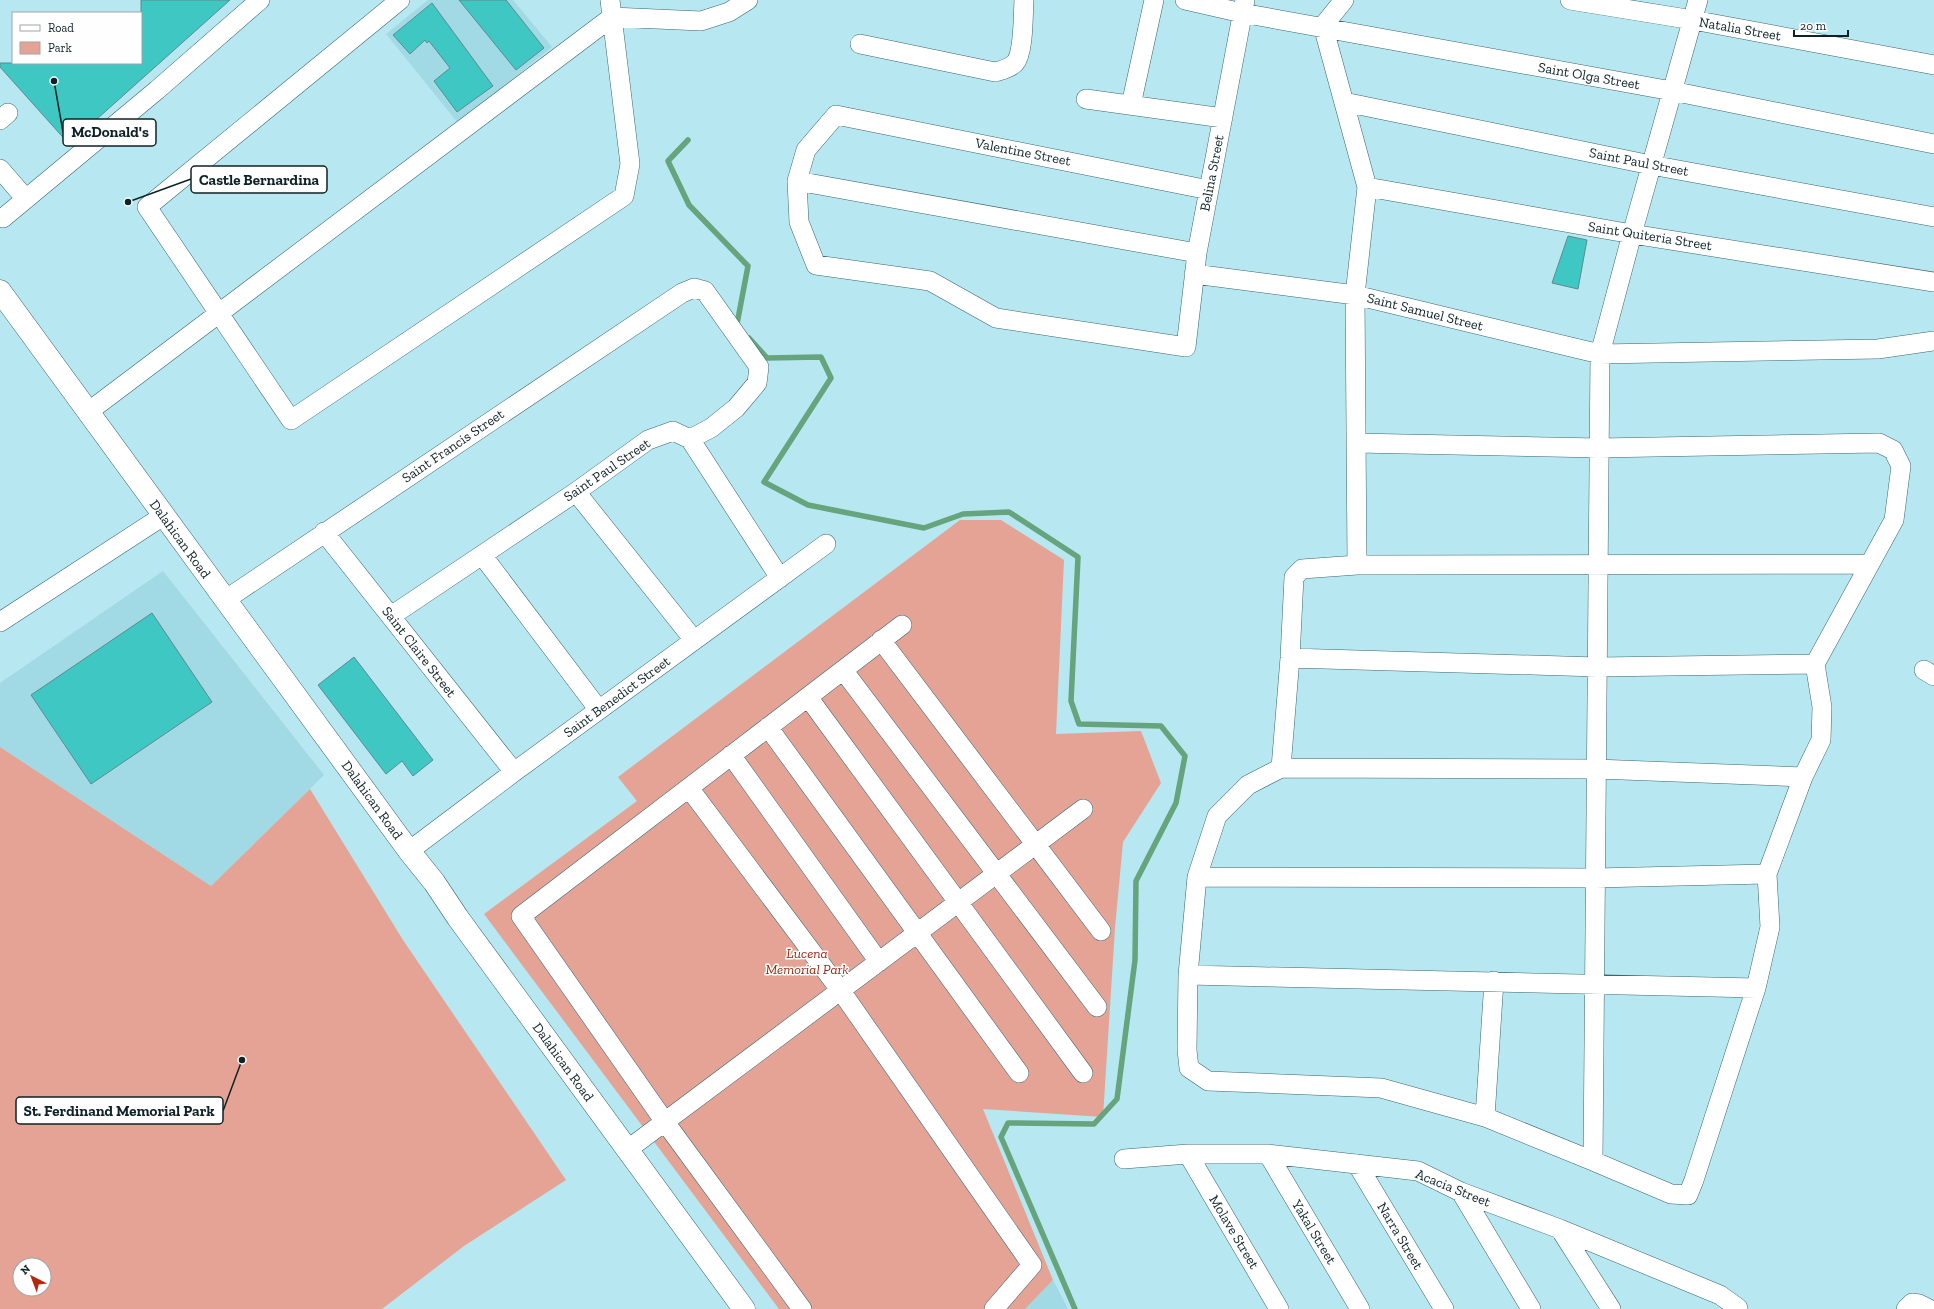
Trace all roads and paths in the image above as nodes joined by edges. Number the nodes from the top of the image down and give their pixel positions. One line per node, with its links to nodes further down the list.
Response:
1 (260, 0): 27 (street)
2 (400, 0): 36 (street)
3 (748, 0): 11 (street)
4 (1024, 0): 14 (street)
5 (1154, 0): 19 (street)
6 (1185, 0): 10 (street, Saint Olga Street)
7 (1344, 0): 13 (street)
8 (1570, 0): 12 (street, Natalia Street)
9 (1698, 0): 12 (street)
10 (1243, 6): 13 (street, Saint Olga Street); 20 (street, Belina Street)
11 (611, 8): 36 (street); 36 (street)
12 (1693, 20): 15 (street, Natalia Street); 16 (street)
13 (1323, 26): 16 (street, Saint Olga Street); 18 (street, Saint Samuel Street)
14 (860, 44)
15 (1934, 65)
16 (1672, 91): 21 (street, Saint Olga Street); 22 (street)
17 (1086, 98): 19 (street)
18 (1344, 102): 22 (street, Saint Paul Street); 25 (street, Saint Samuel Street)
19 (1130, 105): 20 (street)
20 (1223, 118): 26 (street, Belina Street)
21 (1934, 144)
22 (1651, 164): 28 (street, Saint Paul Street); 30 (street)
23 (0, 169): 27 (street)
24 (797, 181): 26 (street, Valentine Street); 31 (street); 32 (street, Belina Street)
25 (1367, 187): 30 (street, Saint Quiteria Street); 35 (street, Saint Samuel Street)
26 (1209, 190): 31 (street, Belina Street)
27 (26, 199): 29 (street)
28 (1934, 217)
29 (3, 218)
30 (1632, 234): 33 (street, Saint Quiteria Street); 38 (street)
31 (1197, 253): 32 (street, Belina Street)
32 (1194, 274): 35 (street)
33 (1934, 282)
34 (0, 291): 39 (main road, Dalahican Road)
35 (1355, 295): 38 (street, Saint Samuel Street); 41 (street)
36 (219, 313): 39 (street)
37 (1934, 340): 38 (street, Saint Samuel Street)
38 (1600, 354): 42 (street)
39 (88, 412): 44 (main road, Dalahican Road)
40 (690, 438): 43 (street, Saint Paul Street); 45 (street, Saint Francis Street); 51 (street)
41 (1356, 443): 42 (street); 49 (street)
42 (1599, 448): 48 (street); 50 (street)
43 (576, 492): 47 (street, Saint Paul Street); 56 (street)
44 (163, 516): 52 (main road, Dalahican Road); 54 (street)
45 (324, 532): 52 (street, Saint Francis Street); 53 (street, Saint Claire Street)
46 (826, 544): 51 (street, Saint Benedict Street)
47 (482, 555): 53 (street, Saint Paul Street); 63 (street)
48 (1869, 564): 50 (street); 59 (street)
49 (1357, 565): 50 (street); 58 (street)
50 (1598, 565): 60 (street)
51 (780, 578): 56 (street, Saint Benedict Street)
52 (225, 600): 73 (main road, Dalahican Road)
53 (391, 616): 68 (street, Saint Claire Street)
54 (0, 622)
55 (902, 625): 57 (street)
56 (694, 640): 63 (street, Saint Benedict Street)
57 (881, 640): 61 (street); 72 (street)
58 (1290, 658): 60 (street); 66 (street)
59 (1815, 664): 60 (street); 69 (street)
60 (1597, 667): 67 (street)
61 (842, 670): 62 (street); 74 (street)
62 (808, 697): 64 (street); 78 (street)
63 (599, 710): 68 (street, Saint Benedict Street)
64 (768, 727): 65 (street); 80 (street)
65 (732, 755): 70 (street); 81 (street)
66 (1281, 768): 67 (street); 76 (street)
67 (1596, 769): 69 (street); 77 (street)
68 (514, 772): 73 (street, Saint Benedict Street)
69 (1803, 778): 75 (street)
70 (689, 788): 86 (street); 91 (street)
71 (1083, 809): 72 (street)
72 (1036, 845): 74 (street); 79 (street)
73 (409, 851): 92 (main road, Dalahican Road)
74 (997, 874): 78 (street); 87 (street)
75 (1767, 874): 77 (street); 85 (street)
76 (1197, 877): 77 (street); 82 (street)
77 (1595, 878): 84 (street)
78 (958, 902): 80 (street); 89 (street)
79 (1101, 931)
80 (917, 933): 81 (street); 88 (street)
81 (879, 962): 86 (street)
82 (1188, 975): 83 (street); 90 (street)
83 (1494, 981): 84 (street); 90 (street)
84 (1594, 983): 85 (street); 96 (street)
85 (1756, 988): 96 (street)
86 (841, 991): 91 (street); 103 (street)
87 (1097, 1007)
88 (1019, 1073)
89 (1083, 1073)
90 (1485, 1117): 96 (street)
91 (665, 1122): 92 (street); 102 (street)
92 (627, 1150): 101 (main road, Dalahican Road)
93 (1188, 1154): 94 (street, Acacia Street); 95 (street, Acacia Street); 104 (street, Molave Street)
94 (1268, 1154): 97 (street, Acacia Street); 105 (street, Yakal Street)
95 (1124, 1160)
96 (1593, 1161)
97 (1357, 1164): 98 (street, Acacia Street); 106 (street, Narra Street)
98 (1461, 1192): 99 (street, Acacia Street); 107 (street)
99 (1560, 1229): 100 (street, Acacia Street); 108 (street)
100 (1737, 1308)
101 (744, 1309)
102 (802, 1309)
103 (994, 1309)
104 (1279, 1309)
105 (1360, 1309)
106 (1444, 1309)
107 (1531, 1309)
108 (1611, 1309)
109 (1906, 1309): 110 (street)
110 (1929, 1309)

